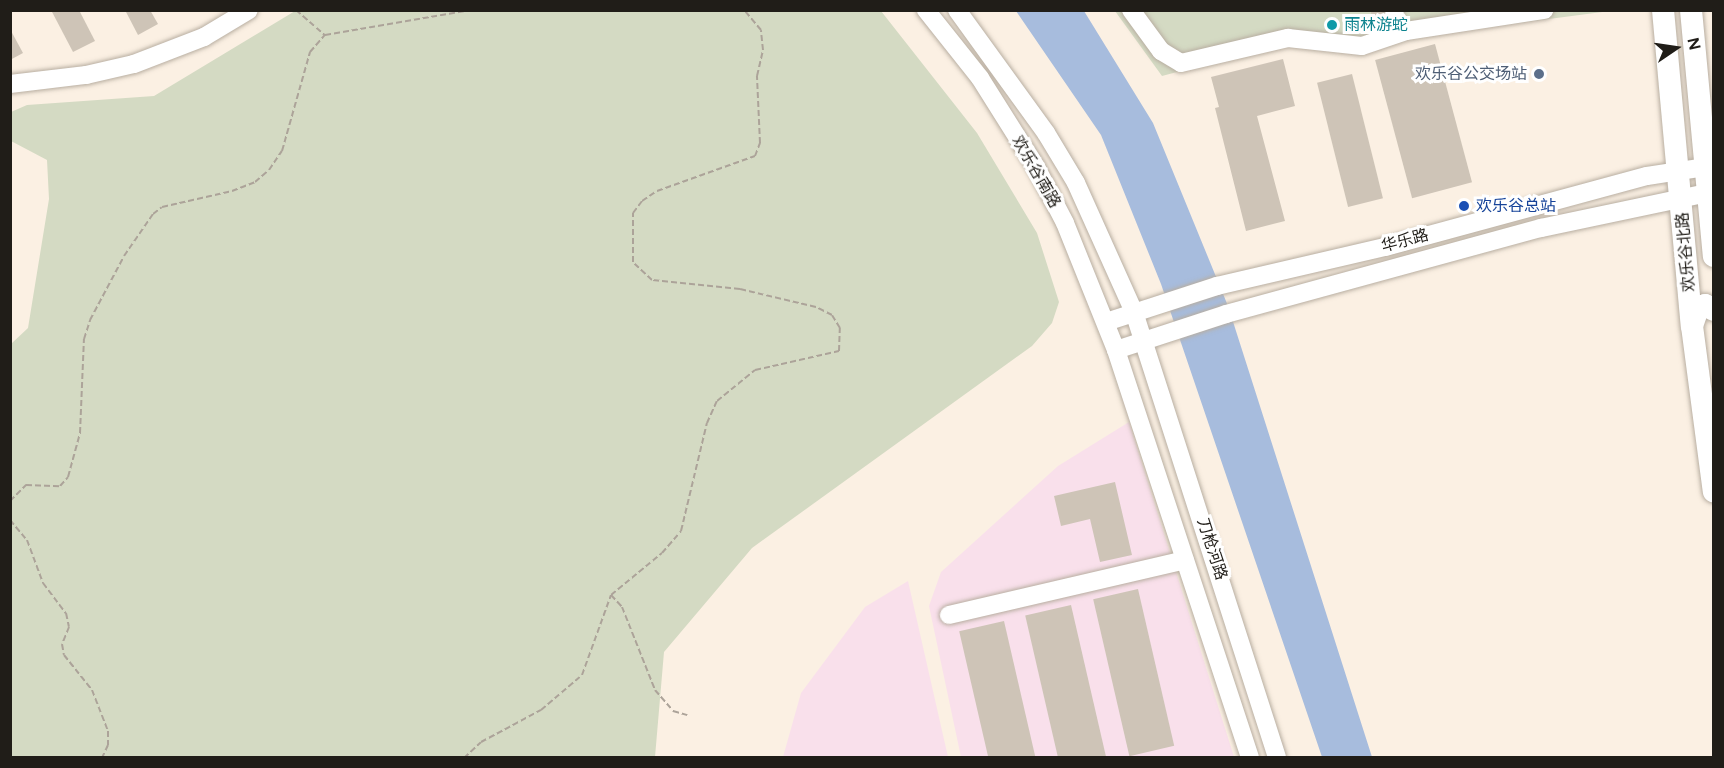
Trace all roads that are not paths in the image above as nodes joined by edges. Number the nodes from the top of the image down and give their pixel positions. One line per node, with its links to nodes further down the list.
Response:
1 (249, 10): 8 (street)
2 (926, 10): 16 (street, 欢乐谷南路)
3 (957, 10): 15 (street, 欢乐谷南路)
4 (1131, 10): 5 (street)
5 (1544, 10)
6 (1663, 10): 10 (main road, 欢乐谷北路)
7 (1691, 10): 9 (main road, 欢乐谷北路)
8 (10, 84)
9 (1706, 167): 10 (street, 华乐路); 11 (main road, 欢乐谷北路)
10 (1679, 170): 12 (main road, 欢乐谷北路); 15 (street, 华乐路)
11 (1707, 193): 12 (street, 华乐路); 13 (main road, 欢乐谷北路)
12 (1682, 197): 17 (main road, 欢乐谷北路); 18 (street, 华乐路)
13 (1713, 256)
14 (1713, 310): 17 (main road)
15 (1134, 312): 16 (street, 华乐路); 18 (street, 欢乐谷南路)
16 (1106, 322): 19 (street, 欢乐谷南路)
17 (1692, 326): 22 (main road, 欢乐谷北路)
18 (1144, 341): 19 (street, 华乐路); 20 (street, 刀枪河路)
19 (1116, 350): 21 (street, 刀枪河路)
20 (1180, 452): 21 (street); 26 (street, 刀枪河路)
21 (1153, 462): 23 (street, 刀枪河路)
22 (1713, 492)
23 (1185, 560): 24 (street); 25 (street, 刀枪河路)
24 (950, 615)
25 (1250, 758)
26 (1277, 758)

